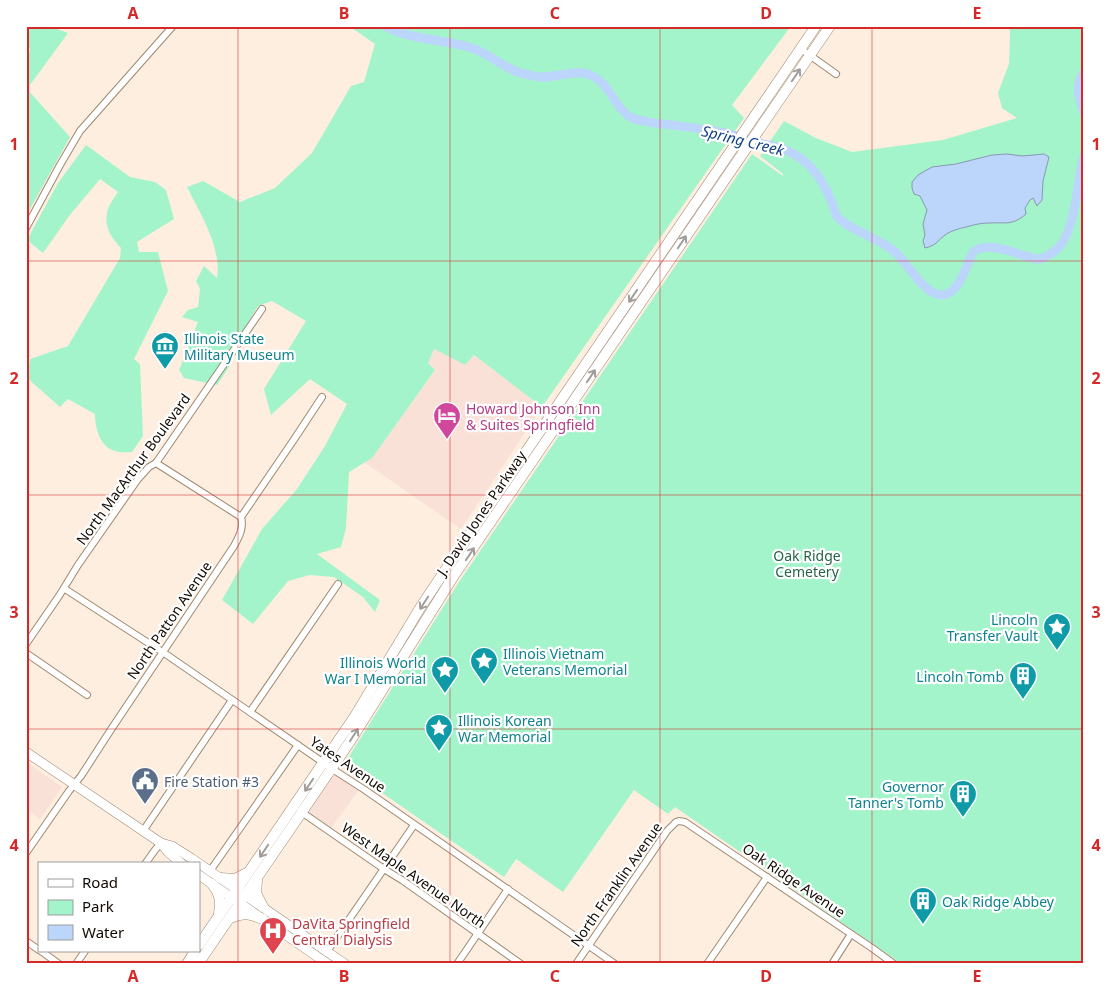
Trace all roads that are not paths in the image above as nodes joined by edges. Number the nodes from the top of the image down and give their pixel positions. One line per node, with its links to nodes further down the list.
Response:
1 (173, 26): 6 (street)
2 (816, 26): 4 (main road, J. David Jones Parkway)
3 (830, 26): 4 (main road, J. David Jones Parkway)
4 (805, 53): 5 (street); 21 (main road, J. David Jones Parkway, one-way to 21); 21 (main road, J. David Jones Parkway, one-way to 4)
5 (836, 74)
6 (26, 228)
7 (262, 310): 9 (street, North MacArthur Boulevard)
8 (322, 397): 10 (street, North Patton Avenue)
9 (156, 463): 10 (street); 12 (street, North MacArthur Boulevard)
10 (241, 517): 14 (street, North Patton Avenue)
11 (338, 584): 18 (street)
12 (64, 589): 13 (street, North MacArthur Boulevard); 14 (street, Yates Avenue)
13 (26, 644)
14 (163, 652): 17 (street, Yates Avenue); 22 (street, North Patton Avenue)
15 (26, 653): 16 (street)
16 (87, 695)
17 (232, 700): 18 (street, Yates Avenue); 26 (street)
18 (250, 712): 19 (street, Yates Avenue)
19 (298, 745): 21 (street, Yates Avenue); 34 (street)
20 (26, 752): 22 (main road)
21 (328, 765): 23 (main road, J. David Jones Parkway); 25 (street, Yates Avenue)
22 (74, 784): 26 (main road); 28 (street, North Patton Avenue)
23 (298, 810): 33 (street, West Maple Avenue North); 35 (main road, J. David Jones Parkway)
24 (680, 821): 37 (street, Oak Ridge Avenue); 49 (street, North Franklin Avenue)
25 (414, 825): 33 (street); 39 (street, Yates Avenue)
26 (143, 831): 27 (main road)
27 (161, 843): 29 (street); 30 (main road); 31 (main road)
28 (26, 853)
29 (146, 862)
30 (180, 862)
31 (196, 862)
32 (200, 864): 34 (main road)
33 (384, 869): 45 (street, West Maple Avenue North); 51 (street)
34 (210, 871): 38 (main road)
35 (254, 874): 38 (main road); 40 (main road, J. David Jones Parkway); 41 (main road)
36 (200, 875): 38 (main road)
37 (767, 877): 46 (street, Oak Ridge Avenue); 65 (street)
38 (216, 881): 40 (main road); 42 (main road)
39 (508, 890): 45 (street); 49 (street, Yates Avenue)
40 (238, 896): 41 (main road); 42 (main road); 43 (main road); 44 (main road)
41 (263, 907): 51 (main road)
42 (219, 916): 48 (main road)
43 (230, 918): 44 (main road); 59 (main road)
44 (263, 919): 55 (main road)
45 (477, 934): 61 (street); 62 (street, West Maple Avenue North)
46 (852, 934): 66 (street); 67 (street, Oak Ridge Avenue)
47 (26, 941): 50 (street)
48 (200, 944)
49 (588, 946): 63 (street, North Franklin Avenue); 64 (street, Yates Avenue)
50 (38, 949)
51 (327, 951): 55 (street); 60 (main road)
52 (43, 952): 56 (street)
53 (84, 952): 57 (street)
54 (194, 952): 58 (main road)
55 (324, 962)
56 (59, 964)
57 (76, 964)
58 (187, 964)
59 (198, 964)
60 (345, 964)
61 (457, 964)
62 (521, 964)
63 (576, 964)
64 (615, 964)
65 (707, 964)
66 (832, 964)
67 (894, 964)

